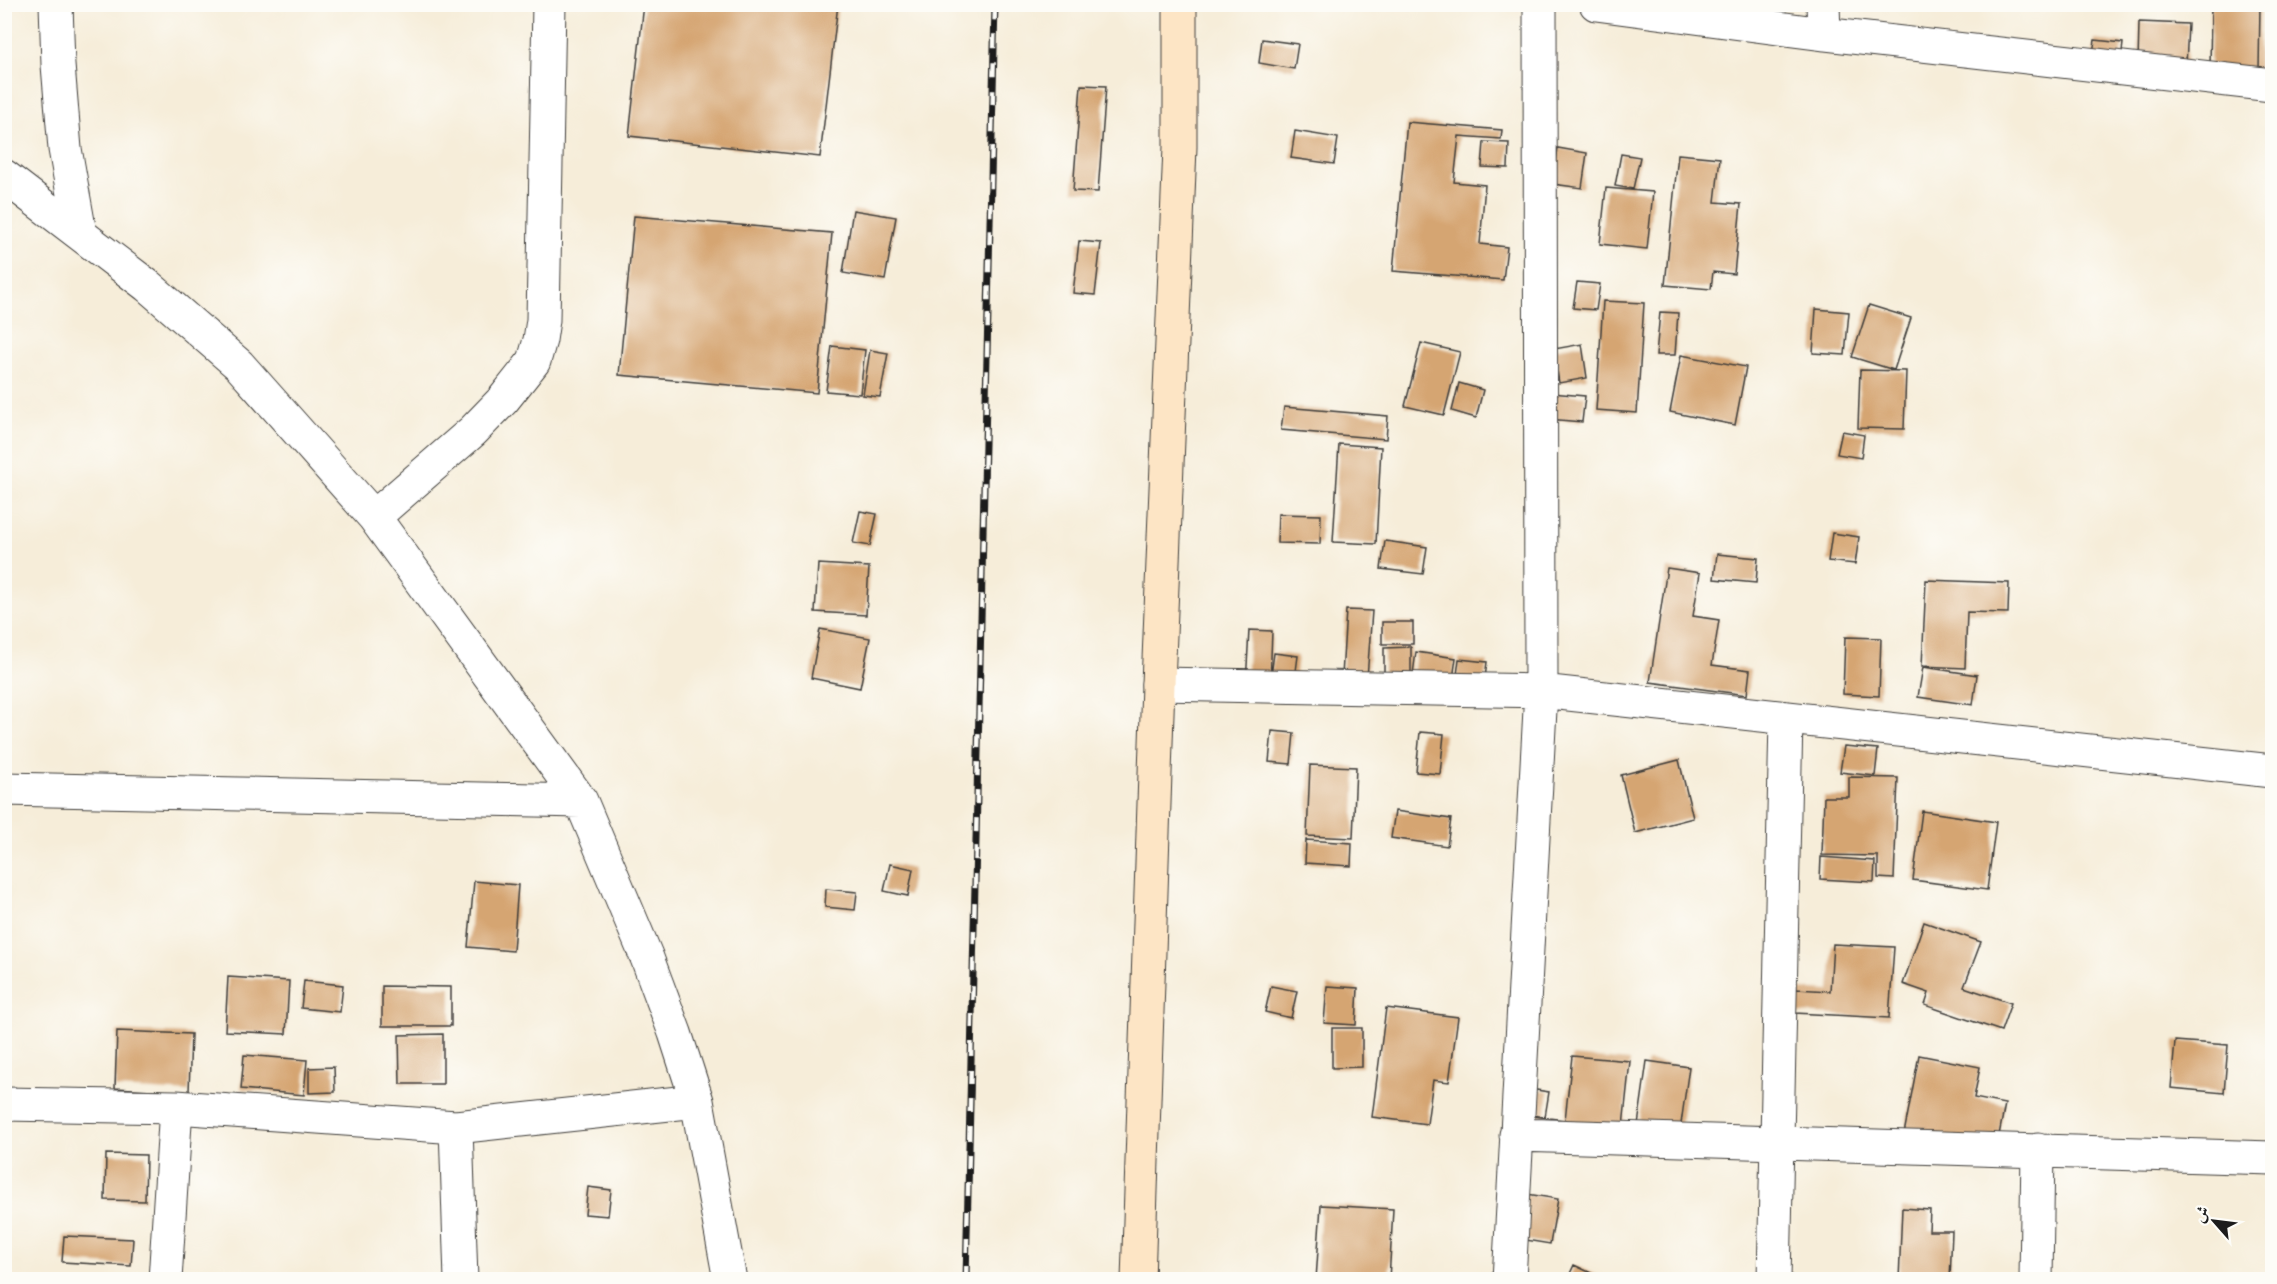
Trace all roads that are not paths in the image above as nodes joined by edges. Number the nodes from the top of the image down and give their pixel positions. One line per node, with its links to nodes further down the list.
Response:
1 (56, 4): 9 (street)
2 (549, 4): 10 (street)
3 (1180, 4): 11 (street)
4 (1540, 4): 12 (street)
5 (1596, 4): 6 (street)
6 (1824, 19): 7 (street)
7 (2272, 84)
8 (4, 176): 9 (street)
9 (80, 234): 10 (street)
10 (374, 517): 16 (street)
11 (1158, 684): 12 (street); 28 (street)
12 (1541, 691): 13 (street); 21 (street)
13 (1786, 719): 14 (street); 22 (street)
14 (2272, 771)
15 (4, 789): 16 (street)
16 (581, 801): 17 (street)
17 (697, 1101): 20 (street); 27 (street)
18 (4, 1104): 19 (street)
19 (176, 1107): 20 (street); 25 (street)
20 (456, 1127): 26 (street)
21 (1516, 1135): 22 (street); 29 (street)
22 (1778, 1143): 23 (street); 30 (street)
23 (2038, 1150): 24 (street); 31 (street)
24 (2272, 1158)
25 (165, 1280)
26 (461, 1280)
27 (730, 1280)
28 (1138, 1280)
29 (1509, 1280)
30 (1774, 1280)
31 (2036, 1280)

